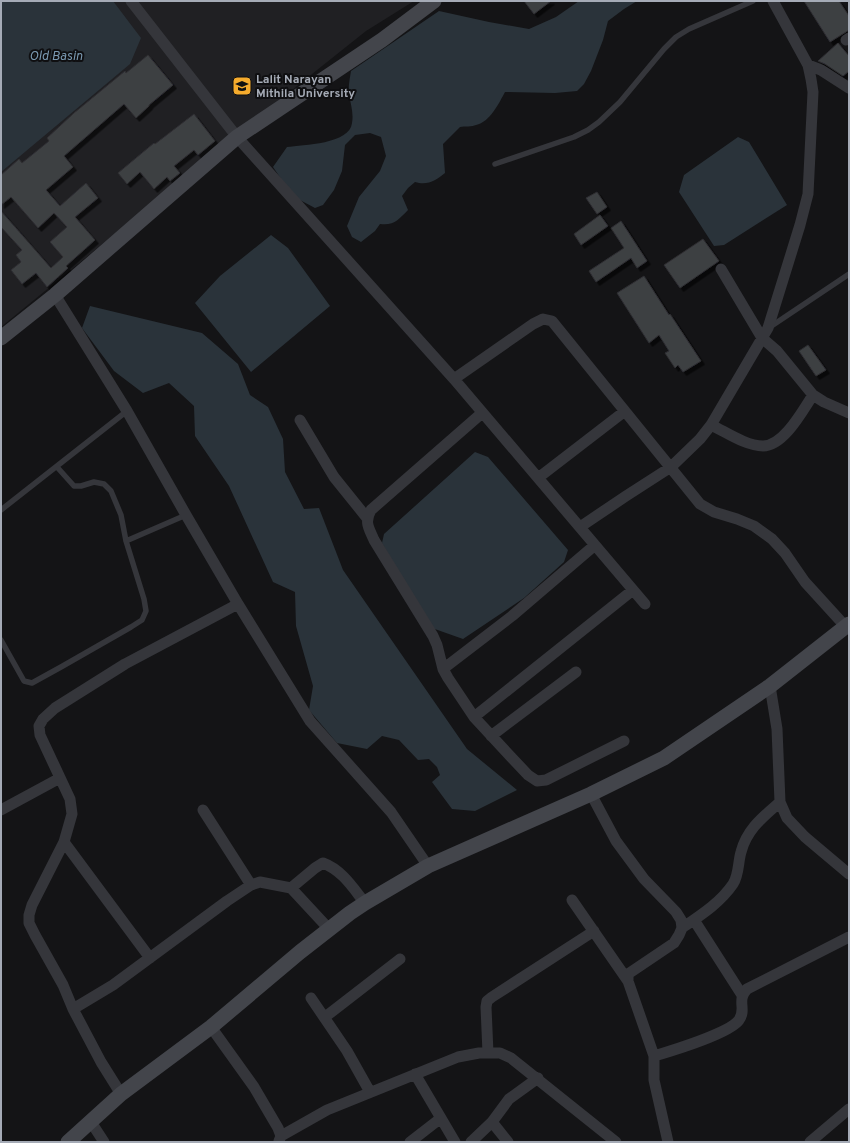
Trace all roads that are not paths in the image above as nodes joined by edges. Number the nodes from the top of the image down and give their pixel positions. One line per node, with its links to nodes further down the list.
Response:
1 (131, 1): 7 (street)
2 (434, 1): 7 (street)
3 (753, 1): 8 (lane)
4 (773, 1): 5 (street)
5 (808, 65): 6 (street); 12 (street)
6 (846, 83)
7 (237, 138): 11 (street); 14 (street)
8 (495, 164)
9 (721, 269): 12 (street)
10 (849, 274): 12 (lane)
11 (54, 295): 13 (street); 16 (street)
12 (765, 333): 15 (street); 21 (street)
13 (1, 338)
14 (454, 379): 17 (street); 18 (street)
15 (813, 395): 19 (street); 21 (street)
16 (128, 411): 22 (lane); 26 (street)
17 (626, 411): 23 (street); 24 (street)
18 (482, 412): 24 (street); 27 (street)
19 (849, 412)
20 (300, 420): 27 (street)
21 (711, 425): 23 (street)
22 (57, 467): 25 (lane); 29 (lane)
23 (671, 467): 28 (street); 34 (street)
24 (538, 478): 28 (street)
25 (1, 510)
26 (186, 515): 29 (lane); 32 (street)
27 (367, 518): 36 (street)
28 (580, 526): 30 (street)
29 (126, 541): 35 (lane)
30 (595, 545): 31 (street); 36 (street)
31 (633, 590): 33 (street); 39 (street)
32 (238, 604): 42 (street); 48 (street)
33 (645, 604)
34 (847, 625): 38 (street)
35 (1, 640)
36 (443, 669): 39 (street)
37 (576, 672): 40 (street)
38 (770, 686): 43 (street); 44 (street)
39 (474, 717): 40 (street)
40 (490, 736): 41 (street)
41 (624, 741)
42 (60, 778): 45 (street); 47 (street)
43 (591, 794): 48 (street); 55 (street)
44 (780, 802): 49 (street); 54 (street)
45 (1, 810)
46 (203, 810): 50 (street)
47 (64, 842): 59 (street); 64 (street)
48 (428, 866): 53 (street)
49 (849, 874)
50 (251, 885): 51 (street); 59 (street)
51 (291, 888): 53 (street); 56 (street)
52 (572, 900): 57 (street)
53 (365, 903): 56 (street)
54 (694, 920): 55 (street); 62 (street)
55 (682, 928): 61 (street)
56 (329, 929): 66 (street)
57 (594, 931): 61 (street); 67 (street)
58 (849, 937): 62 (street)
59 (150, 958): 64 (street)
60 (400, 959): 65 (street)
61 (628, 982): 68 (street)
62 (742, 994): 68 (street)
63 (312, 998): 65 (street)
64 (73, 1009): 72 (street)
65 (325, 1017): 71 (street)
66 (211, 1027): 72 (street); 77 (street)
67 (488, 1053): 69 (street); 70 (street)
68 (654, 1056): 85 (street)
69 (415, 1074): 71 (street); 74 (street)
70 (538, 1078): 76 (street); 84 (street)
71 (370, 1092): 77 (street)
72 (121, 1094): 75 (street)
73 (849, 1109): 86 (street)
74 (441, 1118): 80 (street); 81 (street)
75 (91, 1122): 78 (street); 79 (street)
76 (492, 1122): 82 (street); 83 (street)
77 (280, 1139)
78 (68, 1142)
79 (104, 1142)
80 (410, 1142)
81 (455, 1142)
82 (471, 1142)
83 (508, 1142)
84 (616, 1142)
85 (668, 1142)
86 (810, 1142)

